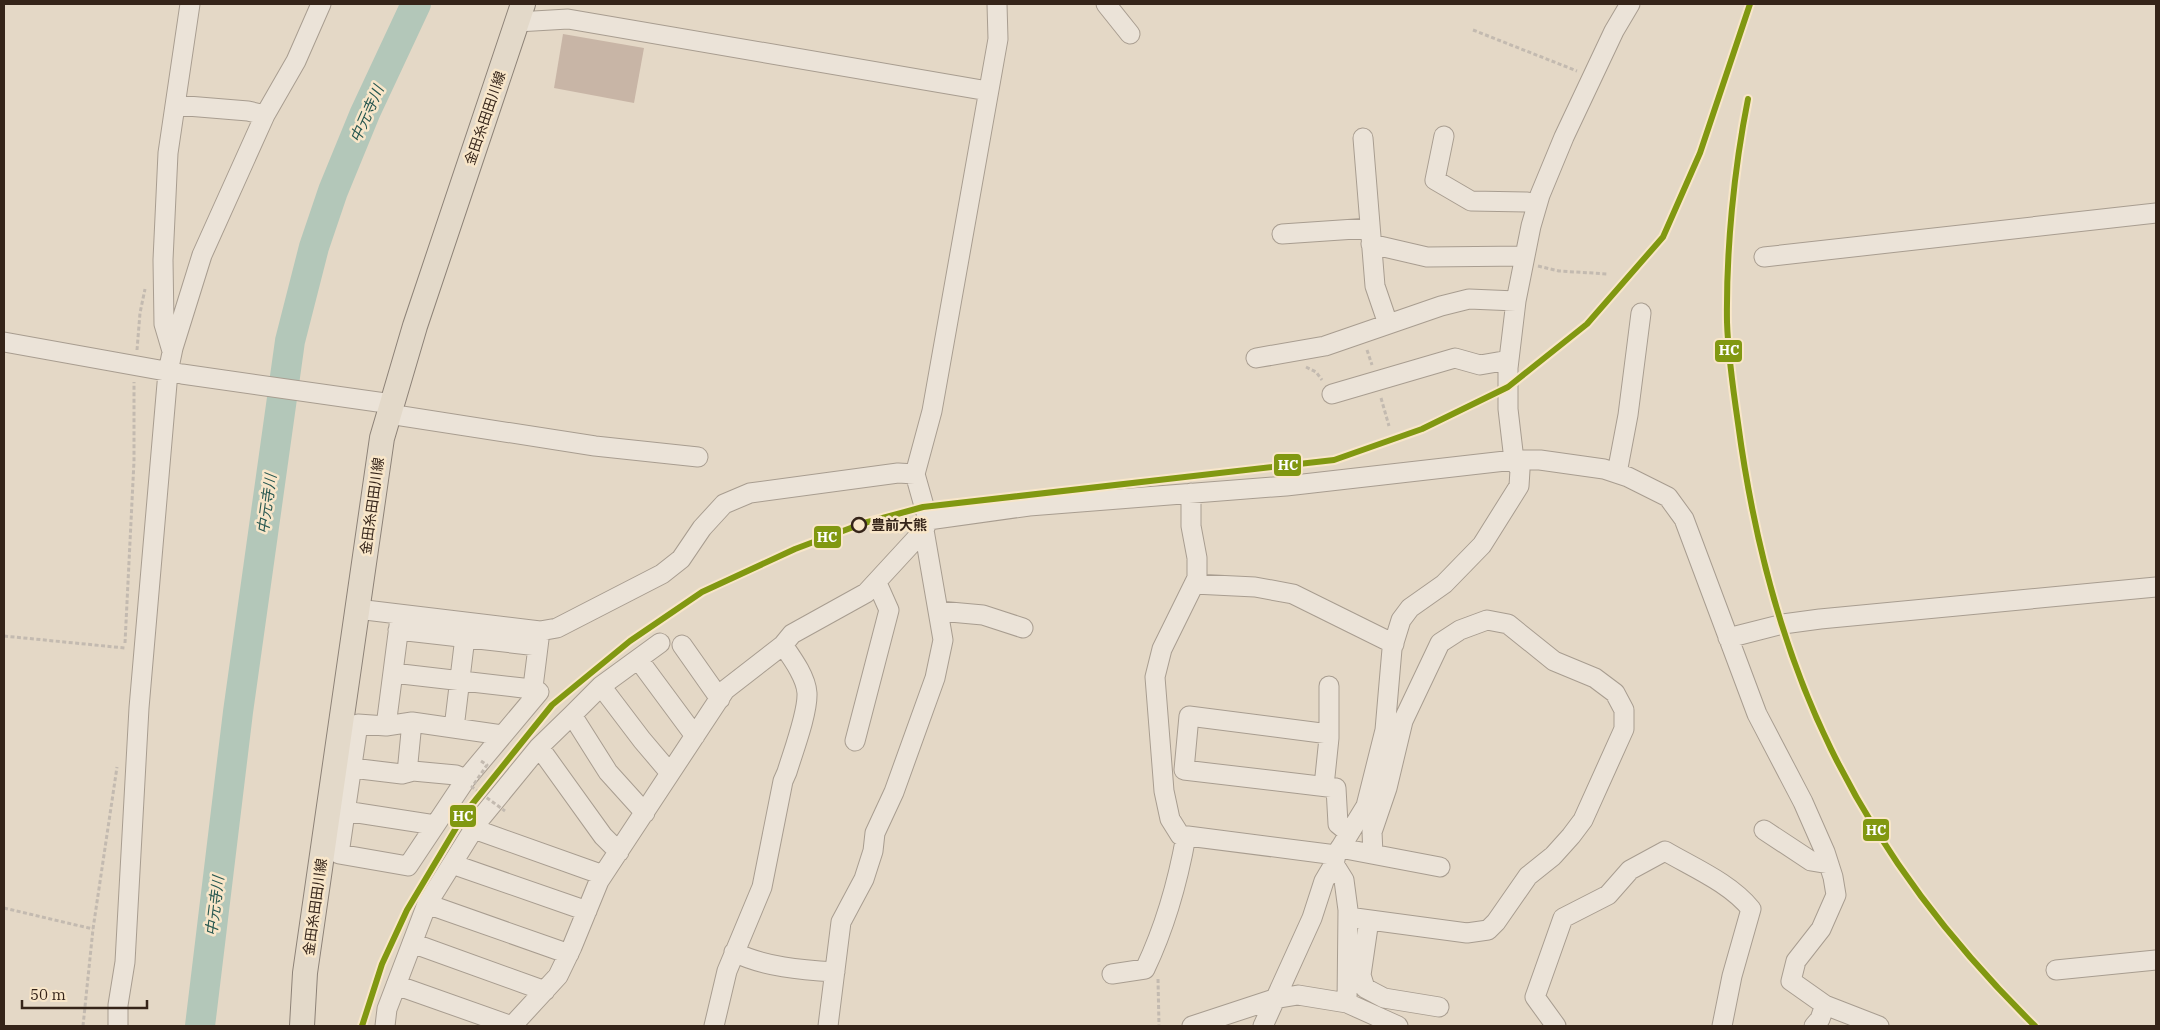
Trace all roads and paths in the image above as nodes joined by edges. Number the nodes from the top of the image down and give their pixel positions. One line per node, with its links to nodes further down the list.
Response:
1 (190, 4): 11 (street)
2 (322, 4): 12 (street)
3 (997, 4): 10 (street)
4 (1106, 4): 8 (street)
5 (1630, 4): 9 (street)
6 (520, 13): 10 (street); 35 (main road, 金田糸田田川線)
7 (1473, 30): 9 (path)
8 (1130, 34)
9 (1592, 77): 15 (street)
10 (988, 91): 40 (street)
11 (175, 105): 12 (street); 28 (street)
12 (265, 115): 28 (street)
13 (1444, 136): 15 (street)
14 (1363, 138): 18 (street)
15 (1537, 204): 20 (street)
16 (2156, 212): 19 (street)
17 (1282, 234): 18 (street)
18 (1371, 236): 20 (street); 24 (street)
19 (1764, 257)
20 (1524, 259): 21 (path); 22 (street)
21 (1608, 274)
22 (1516, 301): 24 (street); 30 (street)
23 (1641, 313): 39 (street)
24 (1388, 324): 25 (street)
25 (1361, 332): 27 (street); 33 (path)
26 (4, 342): 31 (street)
27 (1300, 350): 29 (street); 34 (path)
28 (172, 351): 31 (street)
29 (1256, 358)
30 (1509, 360): 33 (street); 38 (street)
31 (175, 373): 35 (street); 118 (street)
32 (134, 381): 58 (path)
33 (1377, 381): 34 (street); 36 (path)
34 (1332, 394)
35 (387, 406): 37 (street); 46 (main road, 金田糸田田川線)
36 (1389, 426)
37 (698, 457)
38 (1514, 460): 39 (street); 41 (street); 55 (street)
39 (1617, 473): 53 (street)
40 (915, 474): 42 (street); 52 (street)
41 (1191, 493): 42 (street); 44 (street)
42 (926, 525): 43 (street); 47 (street)
43 (877, 583): 57 (street); 74 (street)
44 (1194, 584): 55 (street); 89 (street)
45 (2156, 588): 53 (street)
46 (357, 609): 48 (street); 119 (main road, 金田糸田田川線)
47 (939, 611): 49 (street); 109 (street)
48 (400, 622): 51 (street); 52 (street); 61 (street)
49 (1023, 628)
50 (4, 636): 58 (path)
51 (465, 637): 52 (street); 62 (street)
52 (539, 638): 65 (street)
53 (1728, 638): 94 (street)
54 (660, 643): 60 (street)
55 (1394, 644): 90 (street)
56 (682, 645): 66 (street)
57 (783, 645): 66 (street); 104 (street)
58 (125, 648): 59 (path)
59 (125, 658)
60 (638, 659): 63 (street); 73 (street)
61 (393, 674): 62 (street); 69 (street)
62 (460, 681): 65 (street); 70 (street)
63 (601, 686): 67 (street); 80 (street)
64 (1328, 686): 71 (street)
65 (533, 687): 72 (street)
66 (720, 699): 73 (street)
67 (572, 715): 75 (street); 85 (street)
68 (412, 722): 69 (street); 70 (street); 79 (street)
69 (386, 726): 78 (street)
70 (454, 728): 72 (street)
71 (1329, 734): 82 (street); 82 (street)
72 (502, 735): 76 (street)
73 (695, 736): 80 (street)
74 (854, 741)
75 (539, 747): 87 (street); 91 (street)
76 (481, 761): 81 (street); 84 (path, bridge)
77 (117, 765): 102 (path)
78 (352, 768): 79 (street); 83 (street)
79 (407, 773): 81 (street)
80 (670, 773): 85 (street)
81 (466, 779): 86 (street)
82 (1324, 786): 90 (street)
83 (346, 811): 86 (street); 86 (street)
84 (505, 811)
85 (645, 812): 91 (street)
86 (435, 825)
87 (474, 829): 93 (street); 96 (street)
88 (1764, 830): 94 (street)
89 (1186, 836): 90 (street); 106 (street)
90 (1340, 850): 92 (street); 100 (street); 113 (street)
91 (619, 852): 96 (street)
92 (1373, 854): 95 (street); 101 (street)
93 (452, 864): 97 (street); 99 (street)
94 (1829, 864): 115 (street)
95 (1440, 867)
96 (603, 875): 99 (street)
97 (427, 904): 103 (street); 105 (street)
98 (4, 908): 102 (path)
99 (587, 911): 105 (street)
100 (1348, 917): 101 (street); 114 (street)
101 (1369, 920): 116 (street)
102 (93, 929): 117 (path)
103 (412, 943): 111 (street); 112 (street)
104 (734, 952): 109 (street); 122 (street)
105 (569, 954): 112 (street)
106 (1150, 959): 110 (street); 124 (path)
107 (2156, 960): 108 (street)
108 (2056, 970)
109 (835, 972): 123 (street)
110 (1112, 974)
111 (396, 985): 120 (street); 121 (street)
112 (545, 991): 121 (street)
113 (1274, 999): 114 (street); 125 (street); 126 (street)
114 (1348, 1003): 127 (street)
115 (1825, 1005): 130 (street); 131 (street)
116 (1438, 1007)
117 (83, 1026)
118 (118, 1026)
119 (302, 1026)
120 (385, 1026)
121 (512, 1026)
122 (714, 1026)
123 (828, 1026)
124 (1158, 1026)
125 (1192, 1026)
126 (1263, 1026)
127 (1398, 1026)
128 (1556, 1026): 129 (street)
129 (1722, 1026)
130 (1814, 1026)
131 (1878, 1026)

